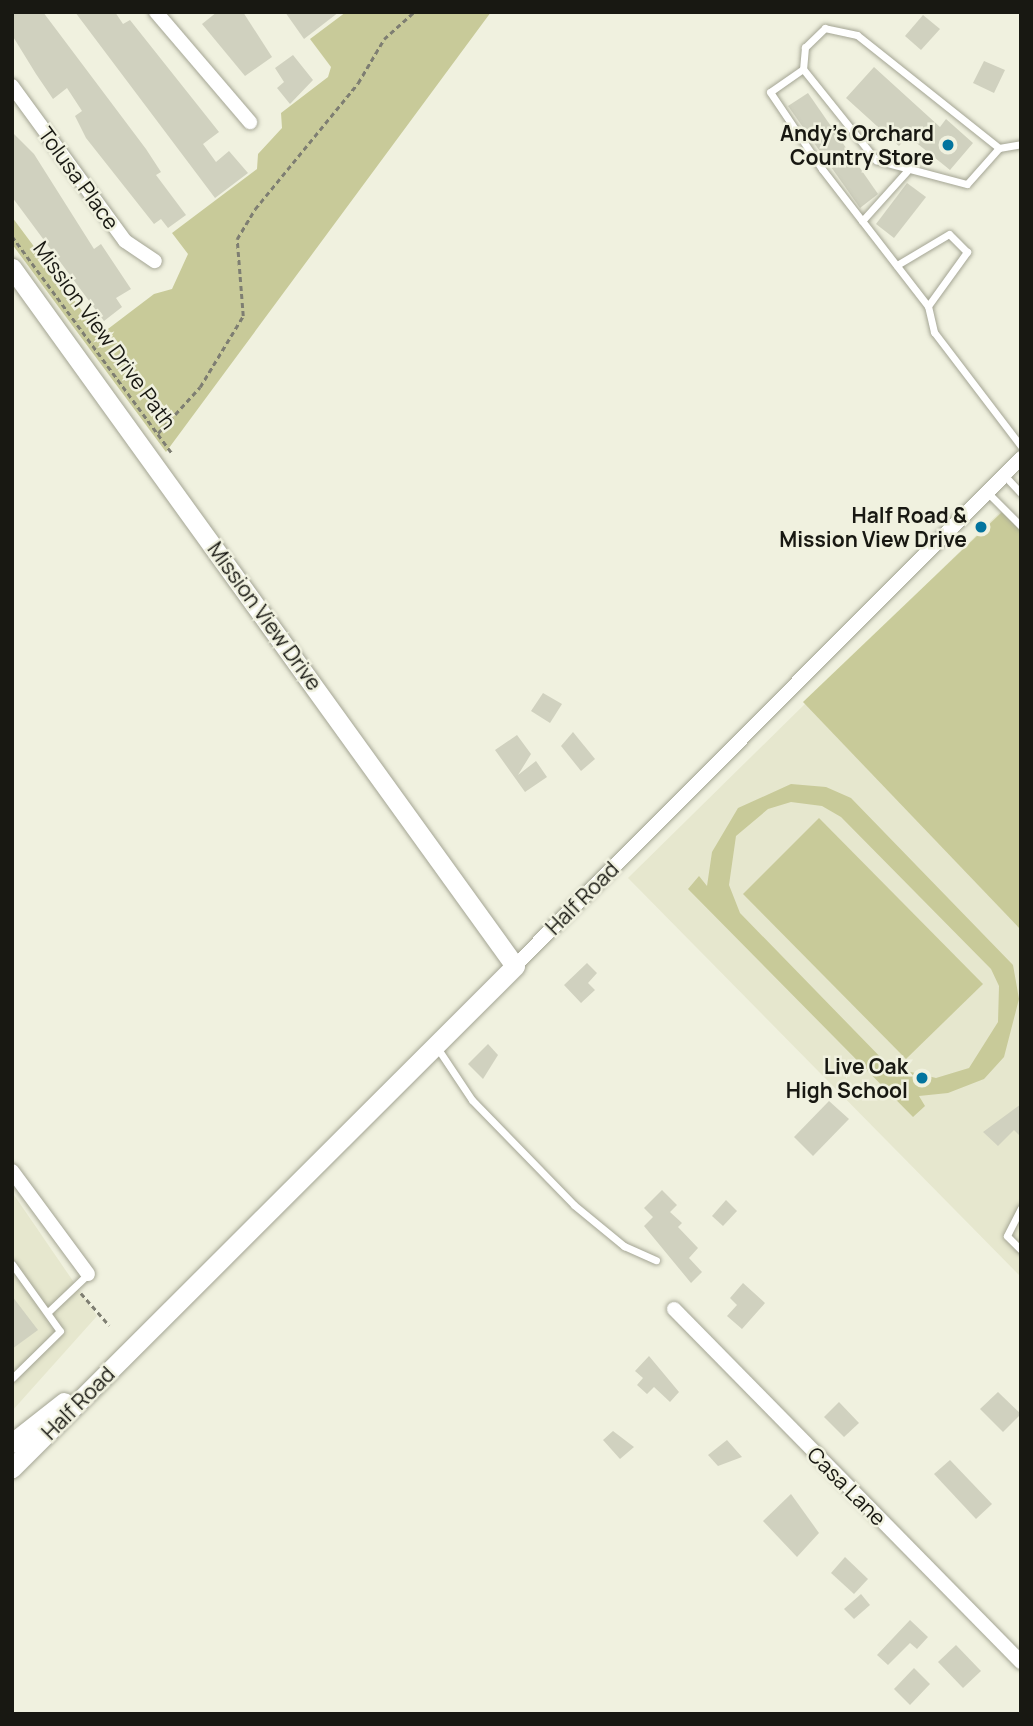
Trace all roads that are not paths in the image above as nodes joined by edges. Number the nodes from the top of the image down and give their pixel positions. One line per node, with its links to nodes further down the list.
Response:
1 (156, 12): 4 (street)
2 (803, 69): 6 (lane); 7 (lane); 8 (lane)
3 (12, 86): 9 (street, Tolusa Place)
4 (250, 122)
5 (1021, 145): 6 (lane)
6 (999, 148): 7 (lane)
7 (908, 171): 8 (lane)
8 (862, 221): 10 (lane)
9 (155, 261)
10 (897, 265): 12 (lane); 12 (lane)
11 (12, 268): 19 (street, Mission View Drive)
12 (928, 306): 13 (lane)
13 (1021, 446)
14 (1021, 458): 15 (street, Half Road)
15 (1004, 475): 16 (street, Half Road); 17 (lane)
16 (987, 492): 18 (lane); 19 (street, Half Road)
17 (1021, 493)
18 (1021, 526)
19 (515, 966): 20 (street, Half Road)
20 (436, 1045): 24 (lane); 29 (street, Half Road)
21 (12, 1171): 26 (street)
22 (1021, 1208): 23 (lane)
23 (1021, 1250)
24 (656, 1260)
25 (12, 1264): 28 (lane)
26 (88, 1274): 28 (lane)
27 (674, 1309): 33 (street, Casa Lane)
28 (48, 1312): 30 (lane)
29 (144, 1338): 31 (street, Half Road); 32 (street, Half Road)
30 (12, 1378)
31 (12, 1443)
32 (12, 1468)
33 (1021, 1662)

